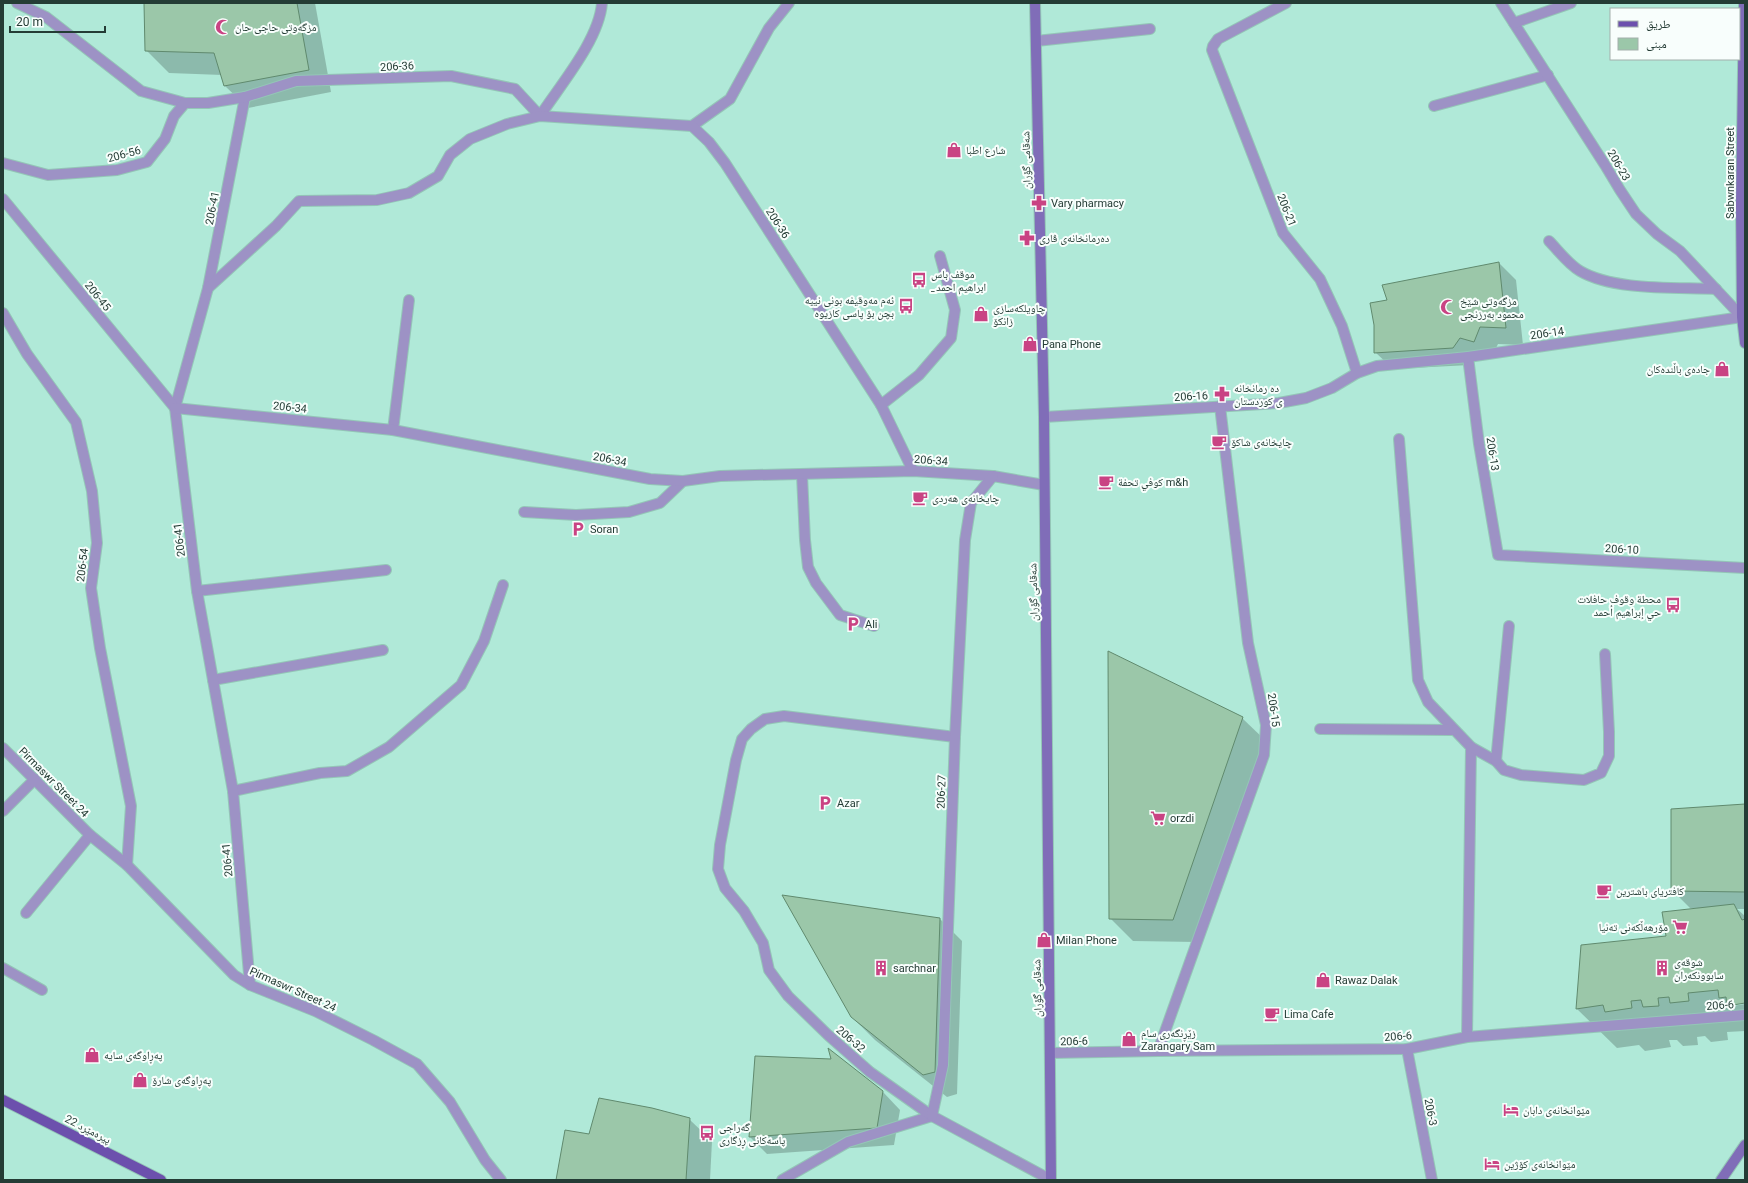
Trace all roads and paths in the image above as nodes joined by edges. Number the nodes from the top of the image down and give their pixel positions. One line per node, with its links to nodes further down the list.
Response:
1 (19, 3): 14 (street)
2 (602, 3): 16 (street)
3 (789, 3): 17 (street)
4 (1035, 3): 11 (main road, شەقامی گۆران)
5 (1286, 3): 31 (street, 206-21)
6 (1501, 3): 9 (street, 206-23)
7 (1571, 3): 9 (street)
8 (1744, 3): 20 (main road, Sabwnkaran Street)
9 (1514, 23): 12 (street, 206-23)
10 (1150, 29): 11 (street)
11 (1036, 41): 35 (main road, شەقامی گۆران)
12 (1548, 75): 15 (street); 25 (street, 206-23)
13 (245, 97): 14 (street); 16 (street, 206-36); 24 (street, 206-41)
14 (185, 103): 18 (street, 206-56)
15 (1434, 106)
16 (540, 116): 17 (street); 24 (street)
17 (692, 126): 32 (street, 206-36)
18 (3, 163)
19 (3, 199): 34 (street, 206-45)
20 (1743, 205): 22 (main road, Sabwnkaran Street)
21 (1548, 241): 25 (street)
22 (1743, 245): 28 (main road, Sabwnkaran Street)
23 (940, 256): 32 (street)
24 (208, 288): 34 (street, 206-41)
25 (1716, 289): 28 (street, 206-23)
26 (409, 300): 36 (street)
27 (3, 313): 64 (street, 206-54)
28 (1742, 317): 29 (main road, Sabwnkaran Street); 30 (street, 206-14)
29 (1745, 343)
30 (1468, 357): 31 (street, 206-14); 44 (street, 206-13)
31 (1356, 374): 33 (street, 206-16)
32 (880, 405): 38 (street, 206-36)
33 (1220, 406): 35 (street, 206-16); 72 (street, 206-15)
34 (175, 408): 36 (street, 206-34); 48 (street, 206-41)
35 (1044, 417): 42 (main road, شەقامی گۆران)
36 (392, 430): 41 (street, 206-34)
37 (1399, 439): 55 (street)
38 (913, 471): 39 (street, 206-34); 40 (street, 206-34)
39 (802, 475): 41 (street, 206-34); 49 (street)
40 (993, 476): 42 (street, 206-34); 56 (street, 206-27)
41 (683, 481): 43 (street)
42 (1044, 484): 73 (main road, شەقامی گۆران)
43 (524, 512)
44 (1498, 555): 45 (street, 206-10)
45 (1745, 568)
46 (386, 570): 48 (street)
47 (503, 585): 61 (street)
48 (197, 591): 53 (street, 206-41)
49 (874, 626)
50 (1509, 626): 59 (street)
51 (383, 650): 53 (street)
52 (1604, 654): 59 (street)
53 (213, 680): 61 (street, 206-41)
54 (1320, 729): 55 (street)
55 (1452, 730): 57 (street)
56 (955, 736): 75 (street, 206-27); 75 (street, 206-32)
57 (1471, 747): 59 (street); 70 (street)
58 (3, 748): 60 (street, Pirmaswr Street 24)
59 (1496, 761)
60 (35, 780): 62 (street); 63 (street, Pirmaswr Street 24)
61 (233, 791): 67 (street, 206-41)
62 (3, 811)
63 (90, 835): 64 (street, Pirmaswr Street 24); 65 (street)
64 (128, 865): 67 (street, Pirmaswr Street 24)
65 (26, 913)
66 (3, 968): 68 (street)
67 (250, 986): 78 (street, Pirmaswr Street 24)
68 (42, 990)
69 (1745, 1015): 70 (street, 206-6)
70 (1467, 1037): 71 (street, 206-6)
71 (1407, 1049): 72 (street, 206-6); 81 (street, 206-3)
72 (1158, 1051): 73 (street, 206-6)
73 (1050, 1053): 80 (main road, شەقامی گۆران)
74 (3, 1100): 77 (main road, 22 پیرەمێرد)
75 (932, 1116): 79 (street); 80 (street, 206-32)
76 (1745, 1145): 82 (main road)
77 (161, 1180)
78 (501, 1180)
79 (782, 1180)
80 (1051, 1180)
81 (1432, 1180)
82 (1721, 1180)

